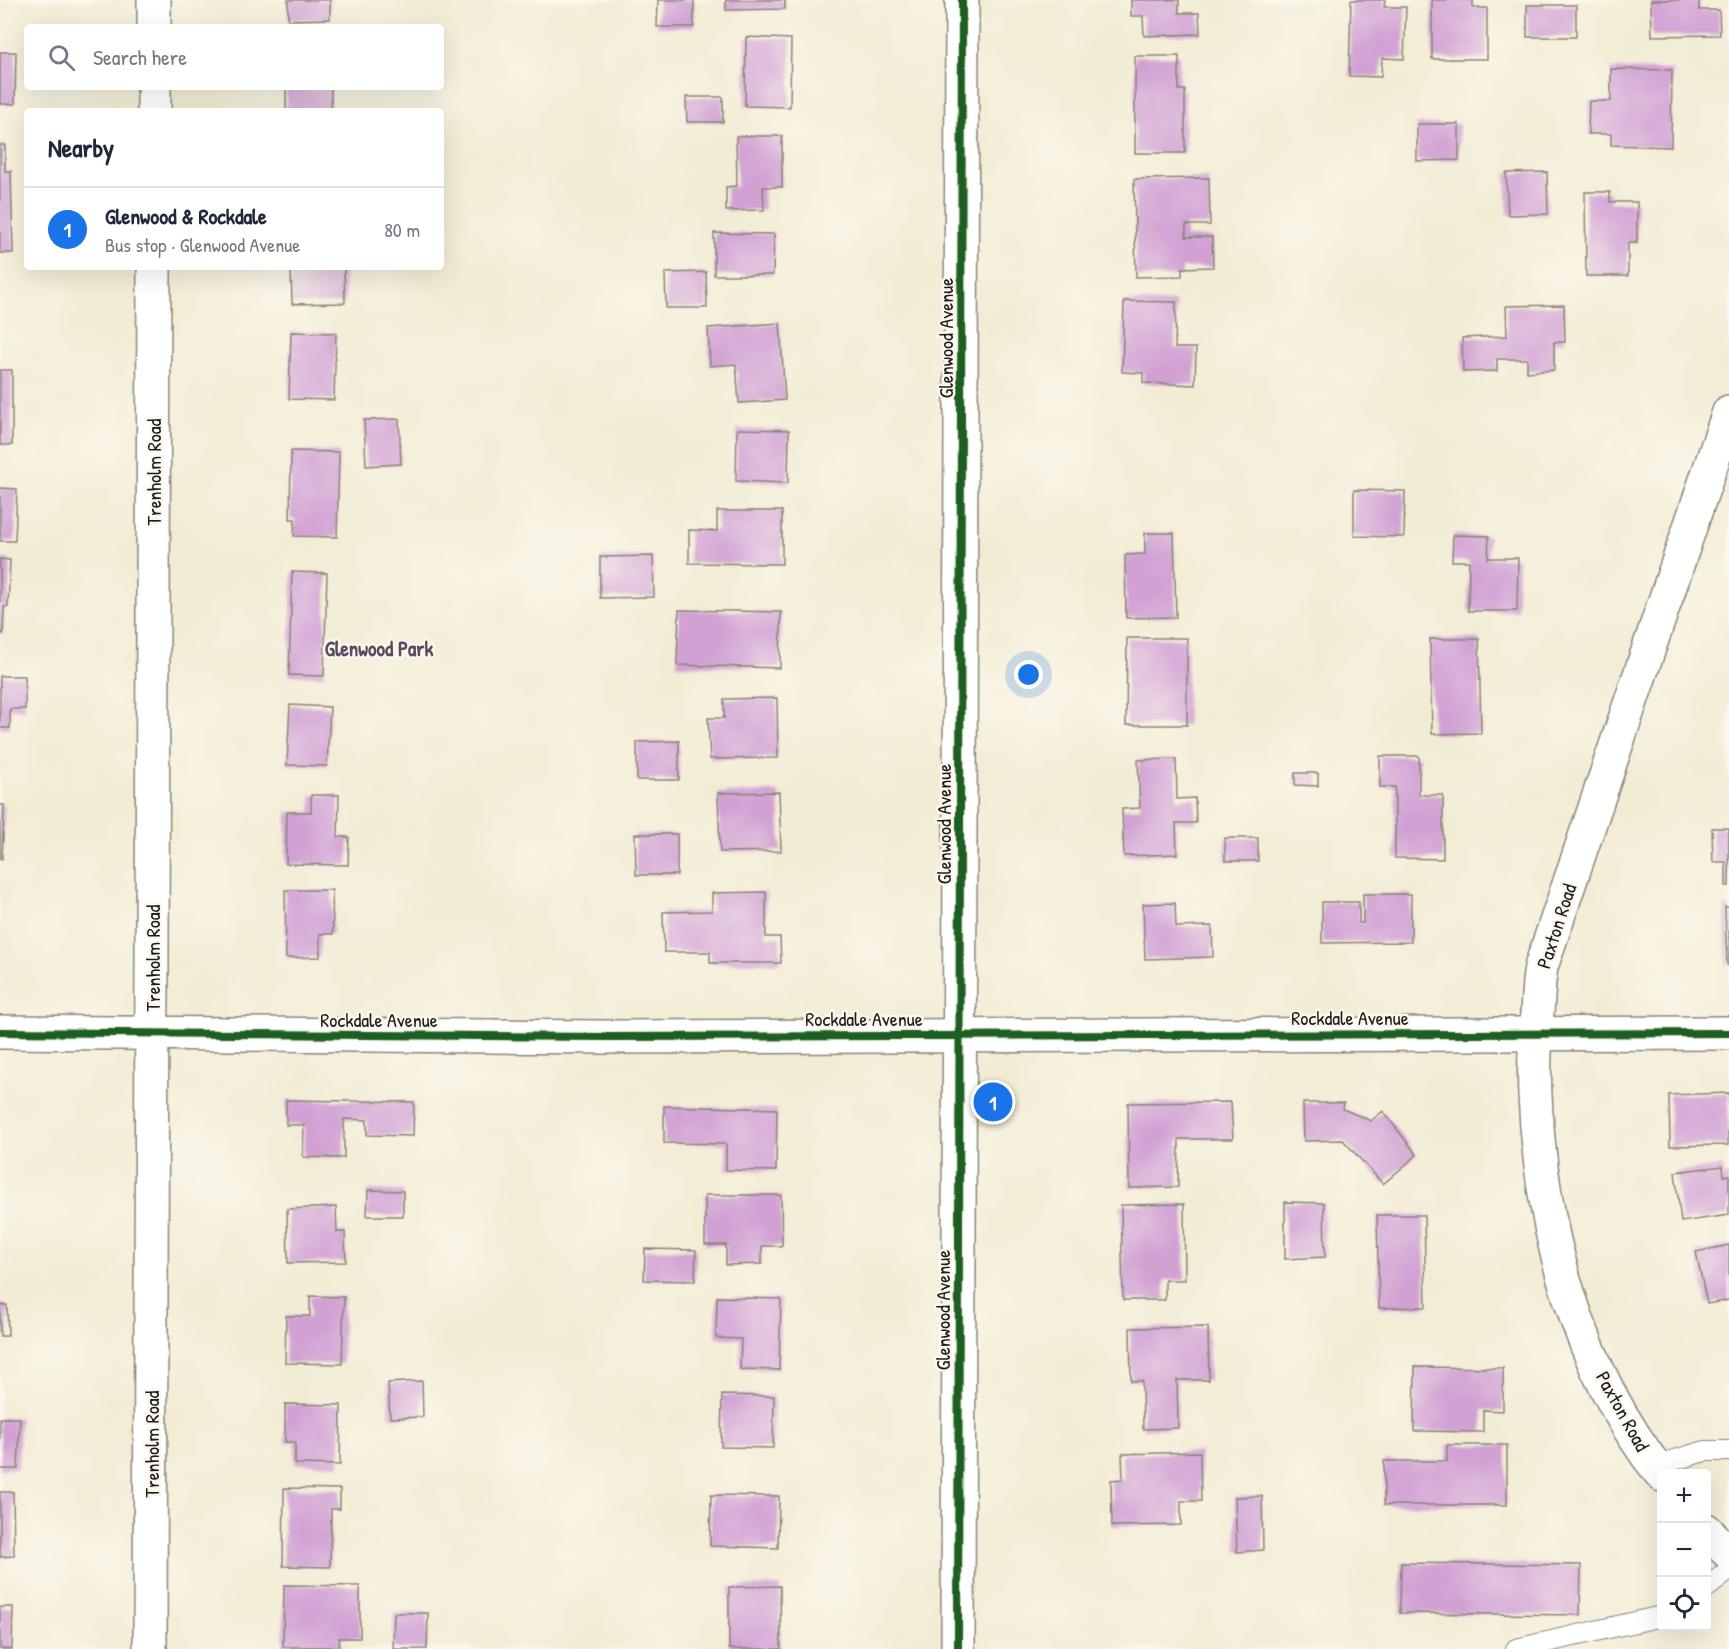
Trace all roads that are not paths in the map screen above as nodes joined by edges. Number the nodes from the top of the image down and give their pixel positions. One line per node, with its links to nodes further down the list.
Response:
1 (154, 0): 3 (street)
2 (962, 0): 13 (street, Glenwood Avenue)
3 (154, 24)
4 (154, 90): 5 (street)
5 (154, 108)
6 (154, 270): 12 (street, Trenholm Road)
7 (1729, 412): 8 (street, Paxton Road)
8 (1721, 462): 10 (street, Paxton Road)
9 (0, 1032): 12 (street, Rockdale Avenue)
10 (1537, 1033): 11 (street, Rockdale Avenue); 13 (street, Rockdale Avenue); 15 (street, Paxton Road)
11 (1729, 1033)
12 (152, 1034): 13 (street, Rockdale Avenue); 22 (street, Trenholm Road)
13 (959, 1034): 23 (street, Glenwood Avenue)
14 (1729, 1452): 16 (lane)
15 (1657, 1469)
16 (1663, 1469)
17 (1711, 1534): 18 (street)
18 (1729, 1553)
19 (1729, 1570): 20 (lane)
20 (1711, 1585)
21 (1657, 1617): 24 (lane)
22 (150, 1649)
23 (958, 1649)
24 (1515, 1649)

